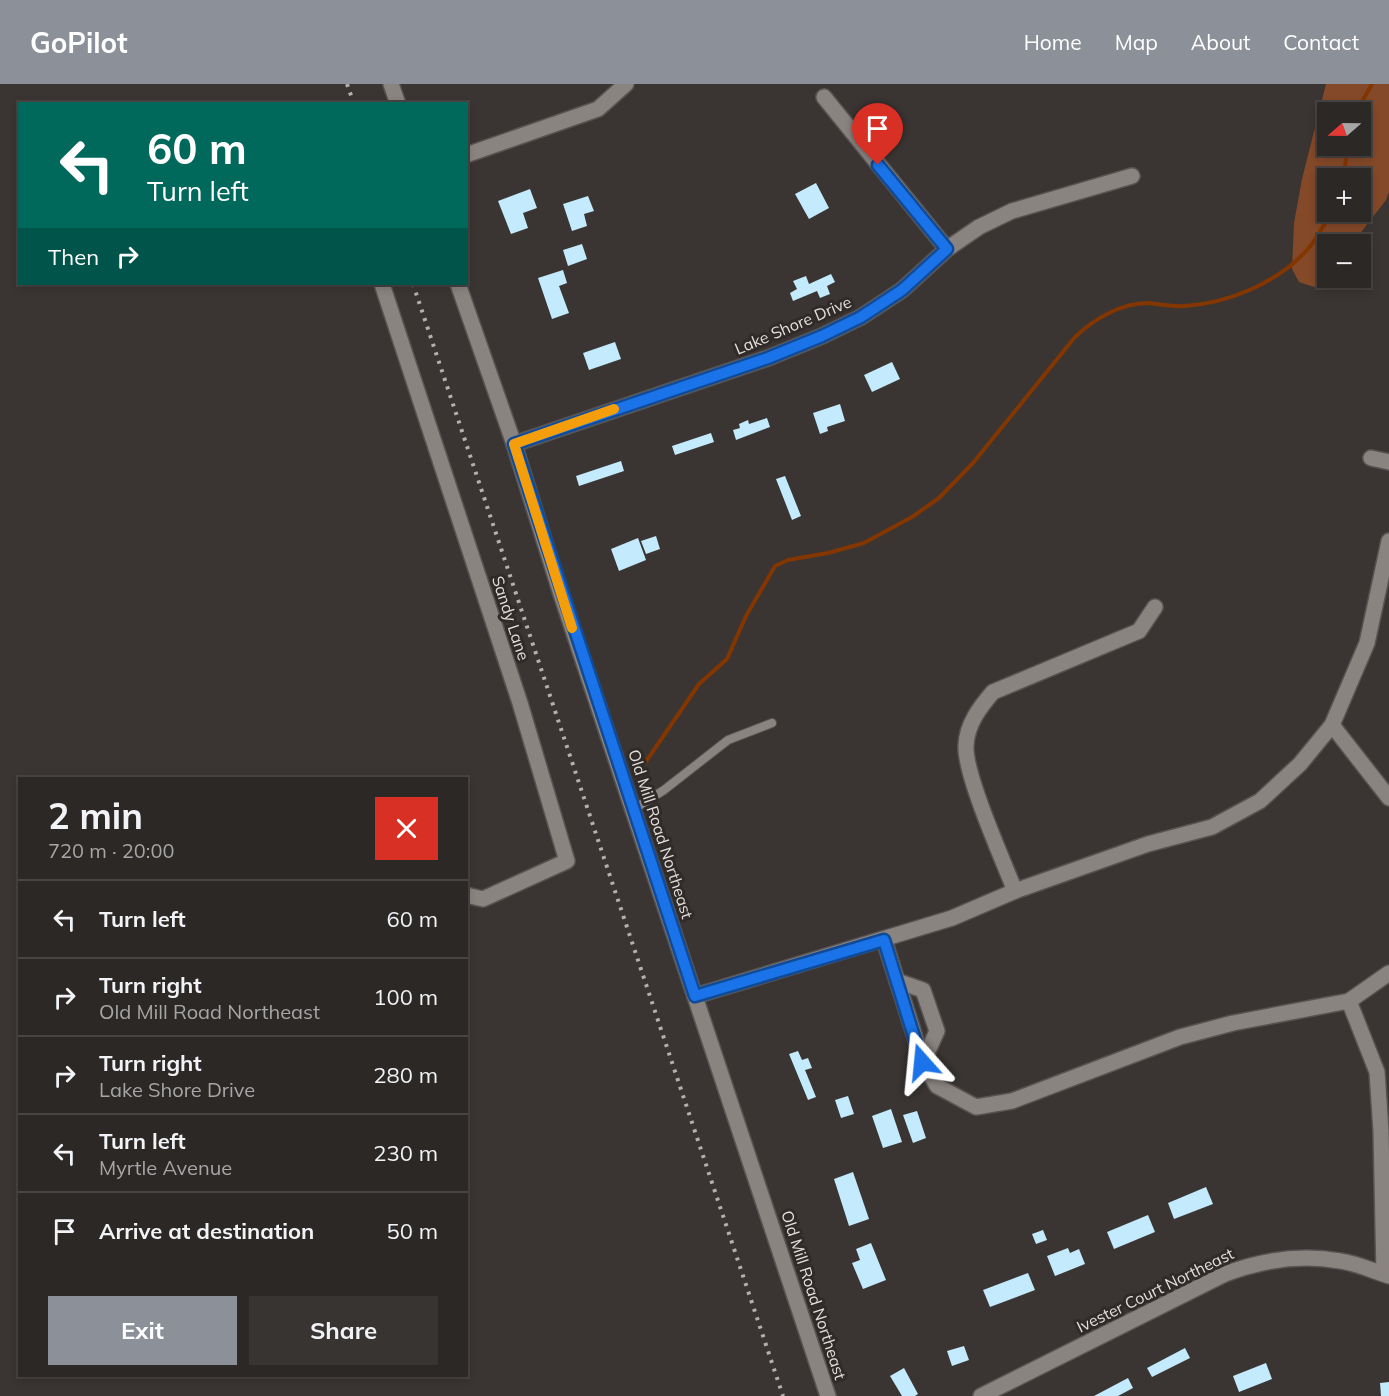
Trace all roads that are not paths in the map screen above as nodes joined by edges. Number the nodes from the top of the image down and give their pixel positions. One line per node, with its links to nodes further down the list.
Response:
1 (391, 84): 4 (street)
2 (626, 84): 5 (street)
3 (824, 97): 7 (street)
4 (397, 102)
5 (468, 154)
6 (1132, 176): 7 (street, Lake Shore Drive)
7 (947, 249): 10 (street, Lake Shore Drive)
8 (382, 285): 20 (street, Sandy Lane)
9 (458, 285): 10 (street, Old Mill Road Northeast)
10 (514, 444): 18 (street, Old Mill Road Northeast)
11 (1371, 458): 12 (street)
12 (1389, 462)
13 (1389, 541): 16 (street)
14 (1155, 607): 19 (street)
15 (772, 723): 18 (lane)
16 (1332, 725): 17 (street); 19 (street)
17 (1389, 798)
18 (634, 809): 24 (street, Old Mill Road Northeast)
19 (1015, 891): 21 (street)
20 (468, 895)
21 (884, 940): 23 (street); 24 (street)
22 (1389, 973): 25 (street)
23 (897, 981): 26 (street); 26 (street)
24 (695, 996): 28 (street, Old Mill Road Northeast)
25 (1349, 1001): 26 (street); 27 (street)
26 (922, 1062)
27 (1387, 1275): 29 (street, Ivester Court Northeast)
28 (828, 1396)
29 (981, 1396)

